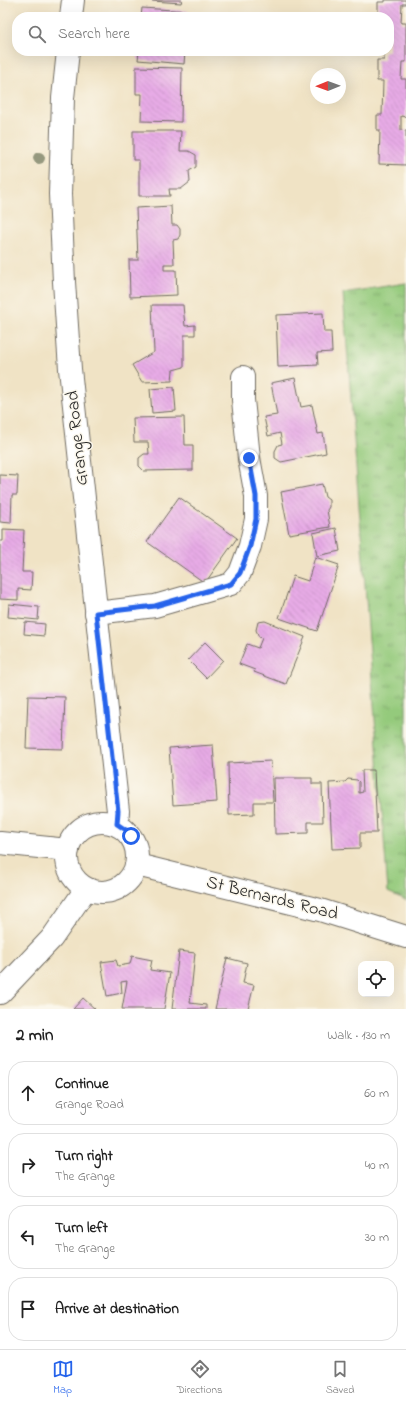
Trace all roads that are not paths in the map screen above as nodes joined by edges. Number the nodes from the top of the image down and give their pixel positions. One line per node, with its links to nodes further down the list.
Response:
1 (73, 0): 2 (street)
2 (72, 12)
3 (67, 56): 5 (street, Grange Road)
4 (243, 377): 5 (street)
5 (96, 613): 6 (street, Grange Road)
6 (117, 824): 8 (street); 9 (street)
7 (0, 843): 8 (street)
8 (68, 850): 10 (street)
9 (137, 865): 10 (street); 11 (street, St Bernards Road)
10 (86, 889): 12 (street)
11 (406, 937)
12 (0, 993)

